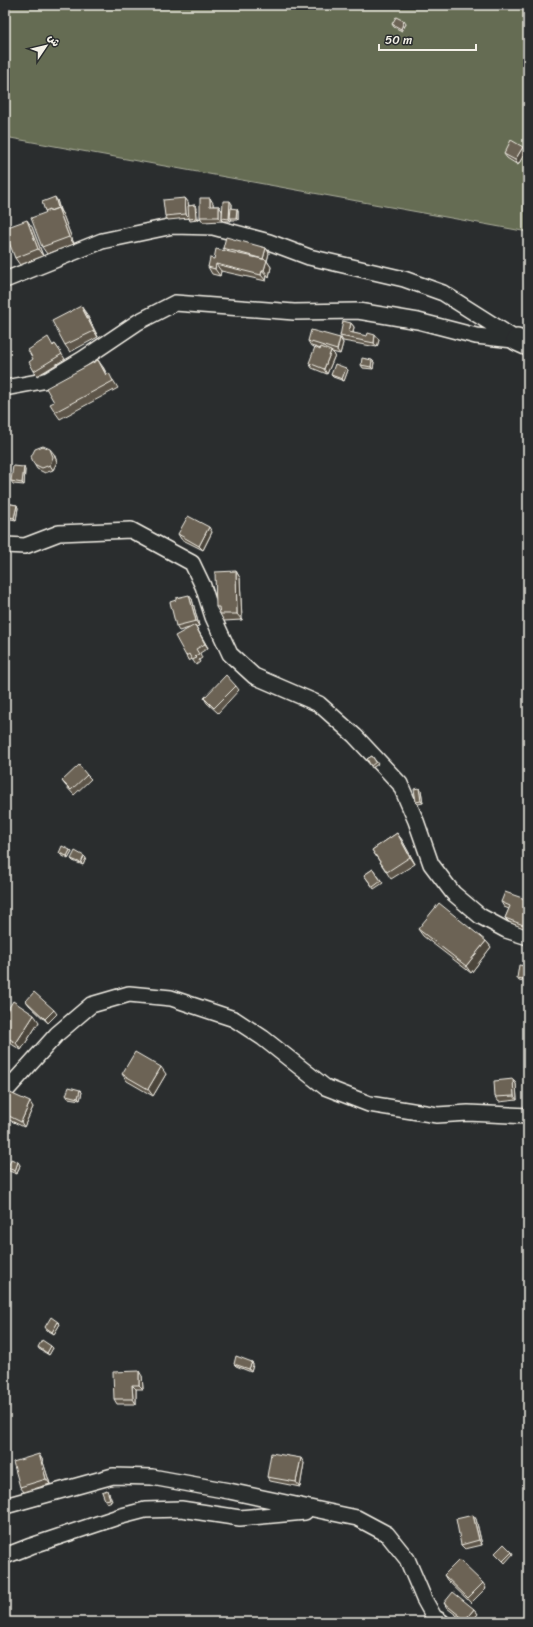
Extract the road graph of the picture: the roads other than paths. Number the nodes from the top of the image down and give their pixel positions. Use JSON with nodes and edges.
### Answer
{"nodes":[{"id":1,"x":5,"y":280,"type":"edge"},
{"id":2,"x":523,"y":342,"type":"edge"},
{"id":3,"x":5,"y":388,"type":"edge"},
{"id":4,"x":5,"y":545,"type":"edge"},
{"id":5,"x":528,"y":937,"type":"edge"},
{"id":6,"x":5,"y":1092,"type":"edge"},
{"id":7,"x":528,"y":1116,"type":"edge"},
{"id":8,"x":5,"y":1506,"type":"edge"},
{"id":9,"x":322,"y":1511,"type":"junction"},
{"id":10,"x":5,"y":1556,"type":"edge"},
{"id":11,"x":442,"y":1622,"type":"edge"}],
"edges":[{"from":1,"to":2,"type":"street"},
{"from":2,"to":3,"type":"street"},
{"from":4,"to":5,"type":"street"},
{"from":6,"to":7,"type":"street"},
{"from":8,"to":9,"type":"street"},
{"from":9,"to":10,"type":"street"},
{"from":9,"to":11,"type":"street"}]}
